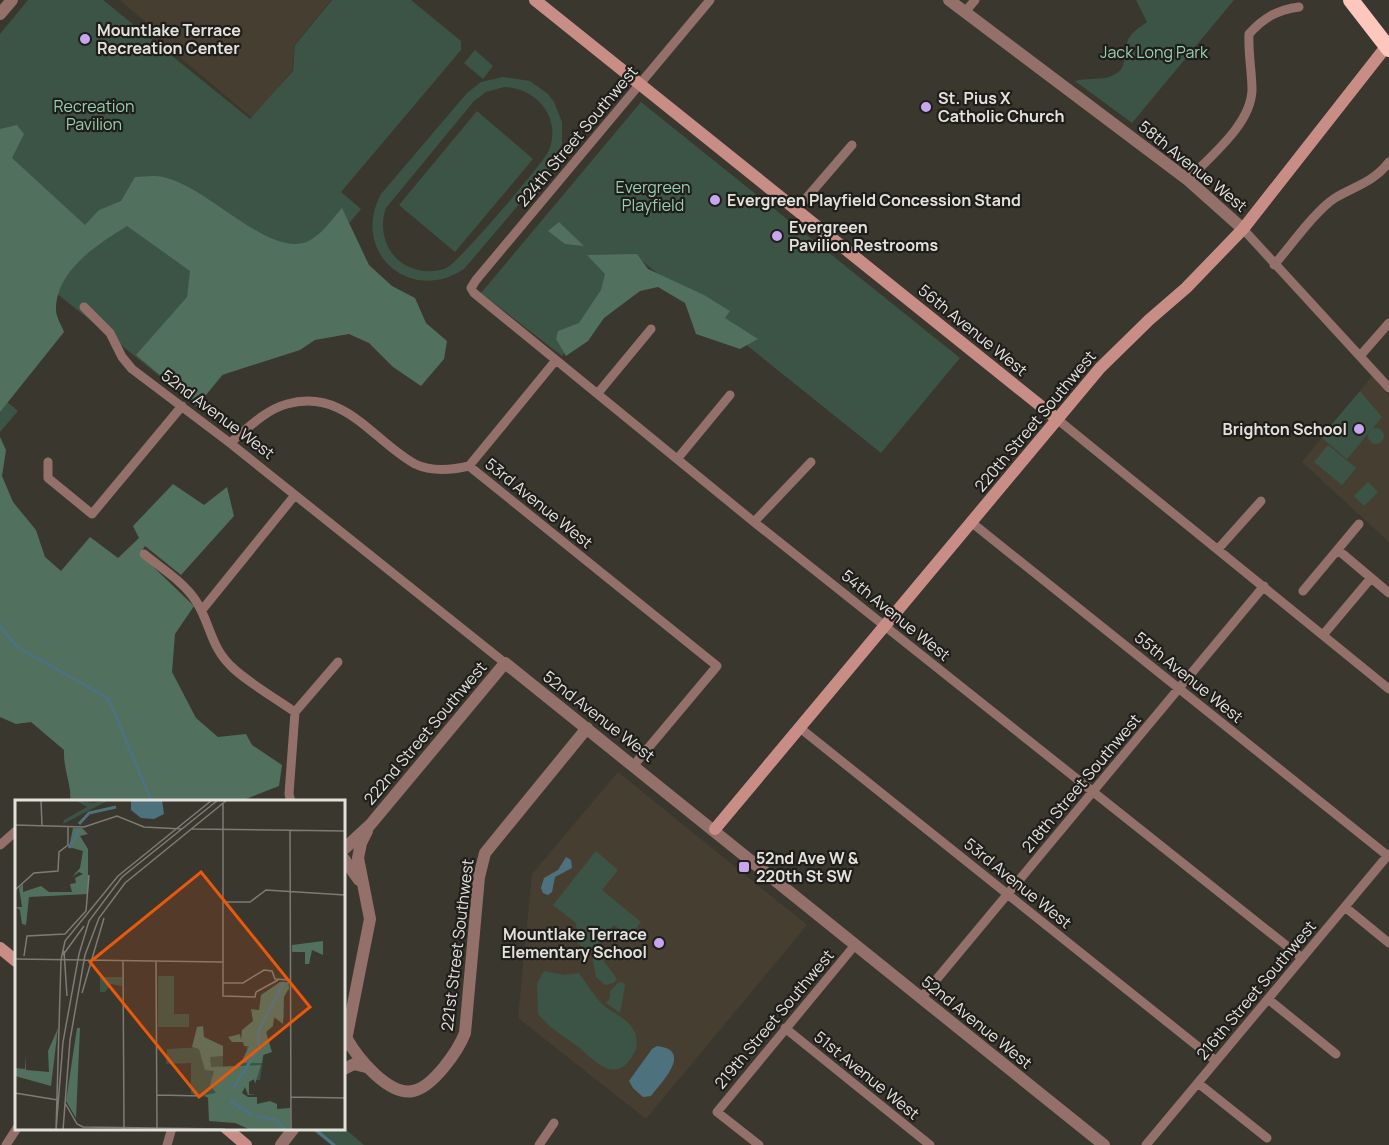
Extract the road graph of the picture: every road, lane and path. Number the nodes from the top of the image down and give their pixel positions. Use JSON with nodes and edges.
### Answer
{"nodes":[{"id":1,"x":12,"y":0,"type":"edge"},
{"id":2,"x":535,"y":0,"type":"edge"},
{"id":3,"x":710,"y":0,"type":"edge"},
{"id":4,"x":948,"y":0,"type":"edge"},
{"id":5,"x":975,"y":0,"type":"edge"},
{"id":6,"x":1351,"y":0,"type":"edge"},
{"id":7,"x":1299,"y":7,"type":"dead end"},
{"id":8,"x":965,"y":12,"type":"junction"},
{"id":9,"x":0,"y":14,"type":"edge"},
{"id":10,"x":1388,"y":46,"type":"edge"},
{"id":11,"x":640,"y":84,"type":"junction"},
{"id":12,"x":852,"y":145,"type":"dead end"},
{"id":13,"x":1389,"y":162,"type":"edge"},
{"id":14,"x":1188,"y":180,"type":"junction"},
{"id":15,"x":797,"y":209,"type":"junction"},
{"id":16,"x":1243,"y":229,"type":"junction"},
{"id":17,"x":1274,"y":265,"type":"junction"},
{"id":18,"x":474,"y":293,"type":"joint"},
{"id":19,"x":84,"y":307,"type":"dead end"},
{"id":20,"x":1389,"y":323,"type":"edge"},
{"id":21,"x":651,"y":329,"type":"dead end"},
{"id":22,"x":1360,"y":356,"type":"junction"},
{"id":23,"x":556,"y":360,"type":"junction"},
{"id":24,"x":1389,"y":388,"type":"edge"},
{"id":25,"x":598,"y":393,"type":"junction"},
{"id":26,"x":730,"y":395,"type":"dead end"},
{"id":27,"x":182,"y":406,"type":"junction"},
{"id":28,"x":1057,"y":419,"type":"junction"},
{"id":29,"x":230,"y":443,"type":"junction"},
{"id":30,"x":678,"y":458,"type":"junction"},
{"id":31,"x":48,"y":462,"type":"dead end"},
{"id":32,"x":811,"y":462,"type":"dead end"},
{"id":33,"x":469,"y":466,"type":"junction"},
{"id":34,"x":295,"y":495,"type":"junction"},
{"id":35,"x":1261,"y":501,"type":"dead end"},
{"id":36,"x":754,"y":522,"type":"junction"},
{"id":37,"x":971,"y":522,"type":"junction"},
{"id":38,"x":1359,"y":524,"type":"dead end"},
{"id":39,"x":1219,"y":549,"type":"junction"},
{"id":40,"x":1338,"y":550,"type":"junction"},
{"id":41,"x":144,"y":554,"type":"dead end"},
{"id":42,"x":1371,"y":578,"type":"junction"},
{"id":43,"x":1264,"y":586,"type":"junction"},
{"id":44,"x":1303,"y":591,"type":"dead end"},
{"id":45,"x":1389,"y":593,"type":"edge"},
{"id":46,"x":202,"y":610,"type":"junction"},
{"id":47,"x":885,"y":625,"type":"junction"},
{"id":48,"x":1323,"y":635,"type":"junction"},
{"id":49,"x":338,"y":662,"type":"dead end"},
{"id":50,"x":505,"y":663,"type":"junction"},
{"id":51,"x":1180,"y":688,"type":"junction"},
{"id":52,"x":1389,"y":689,"type":"edge"},
{"id":53,"x":295,"y":712,"type":"junction"},
{"id":54,"x":587,"y":728,"type":"junction"},
{"id":55,"x":800,"y":728,"type":"junction"},
{"id":56,"x":634,"y":765,"type":"junction"},
{"id":57,"x":1094,"y":791,"type":"junction"},
{"id":58,"x":291,"y":800,"type":"edge"},
{"id":59,"x":370,"y":825,"type":"junction"},
{"id":60,"x":715,"y":829,"type":"junction"},
{"id":61,"x":15,"y":832,"type":"edge"},
{"id":62,"x":0,"y":844,"type":"edge"},
{"id":63,"x":345,"y":848,"type":"edge"},
{"id":64,"x":1388,"y":855,"type":"edge"},
{"id":65,"x":345,"y":860,"type":"edge"},
{"id":66,"x":363,"y":886,"type":"junction"},
{"id":67,"x":1008,"y":894,"type":"junction"},
{"id":68,"x":1345,"y":907,"type":"junction"},
{"id":69,"x":1389,"y":943,"type":"edge"},
{"id":70,"x":855,"y":945,"type":"junction"},
{"id":71,"x":0,"y":948,"type":"edge"},
{"id":72,"x":1302,"y":958,"type":"junction"},
{"id":73,"x":15,"y":960,"type":"edge"},
{"id":74,"x":921,"y":998,"type":"junction"},
{"id":75,"x":1268,"y":999,"type":"junction"},
{"id":76,"x":785,"y":1028,"type":"junction"},
{"id":77,"x":345,"y":1043,"type":"edge"},
{"id":78,"x":1336,"y":1054,"type":"dead end"},
{"id":79,"x":1216,"y":1061,"type":"junction"},
{"id":80,"x":366,"y":1067,"type":"junction"},
{"id":81,"x":345,"y":1068,"type":"edge"},
{"id":82,"x":1198,"y":1083,"type":"junction"},
{"id":83,"x":554,"y":1122,"type":"dead end"},
{"id":84,"x":16,"y":1130,"type":"edge"},
{"id":85,"x":171,"y":1130,"type":"edge"},
{"id":86,"x":228,"y":1130,"type":"edge"},
{"id":87,"x":292,"y":1130,"type":"edge"},
{"id":88,"x":1267,"y":1138,"type":"dead end"},
{"id":89,"x":1087,"y":1140,"type":"edge"},
{"id":90,"x":6,"y":1145,"type":"edge"},
{"id":91,"x":167,"y":1145,"type":"edge"},
{"id":92,"x":246,"y":1145,"type":"edge"},
{"id":93,"x":281,"y":1145,"type":"edge"},
{"id":94,"x":539,"y":1145,"type":"edge"},
{"id":95,"x":759,"y":1145,"type":"edge"},
{"id":96,"x":930,"y":1145,"type":"edge"},
{"id":97,"x":1104,"y":1145,"type":"edge"},
{"id":98,"x":1146,"y":1145,"type":"edge"}],
"edges":[{"from":1,"to":9,"type":"street"},
{"from":2,"to":11,"type":"main road","name":"56th Avenue West"},
{"from":3,"to":11,"type":"street","name":"224th Street Southwest"},
{"from":4,"to":8,"type":"street","name":"58th Avenue West"},
{"from":5,"to":8,"type":"street"},
{"from":6,"to":10,"type":"highway"},
{"from":7,"to":14,"type":"street"},
{"from":8,"to":14,"type":"street","name":"58th Avenue West"},
{"from":10,"to":16,"type":"main road","name":"220th Street Southwest"},
{"from":11,"to":15,"type":"main road","name":"56th Avenue West"},
{"from":11,"to":18,"type":"street","name":"224th Street Southwest"},
{"from":12,"to":15,"type":"street"},
{"from":13,"to":17,"type":"street"},
{"from":14,"to":16,"type":"street","name":"58th Avenue West"},
{"from":15,"to":28,"type":"main road","name":"56th Avenue West"},
{"from":16,"to":17,"type":"street","name":"58th Avenue West"},
{"from":16,"to":28,"type":"main road","name":"220th Street Southwest"},
{"from":17,"to":22,"type":"street","name":"58th Avenue West"},
{"from":18,"to":23,"type":"street","name":"54th Avenue West"},
{"from":19,"to":27,"type":"street","name":"52nd Avenue West"},
{"from":20,"to":22,"type":"street"},
{"from":21,"to":25,"type":"street"},
{"from":22,"to":24,"type":"street","name":"58th Avenue West"},
{"from":23,"to":25,"type":"street","name":"54th Avenue West"},
{"from":23,"to":33,"type":"street"},
{"from":25,"to":30,"type":"street","name":"54th Avenue West"},
{"from":26,"to":30,"type":"street"},
{"from":27,"to":29,"type":"street","name":"52nd Avenue West"},
{"from":27,"to":31,"type":"street"},
{"from":28,"to":37,"type":"main road","name":"220th Street Southwest"},
{"from":28,"to":39,"type":"street","name":"56th Avenue West"},
{"from":29,"to":33,"type":"street","name":"53rd Avenue West"},
{"from":29,"to":34,"type":"street","name":"52nd Avenue West"},
{"from":30,"to":36,"type":"street","name":"54th Avenue West"},
{"from":32,"to":36,"type":"street"},
{"from":33,"to":56,"type":"street","name":"53rd Avenue West"},
{"from":34,"to":46,"type":"street"},
{"from":34,"to":50,"type":"street","name":"52nd Avenue West"},
{"from":35,"to":39,"type":"street"},
{"from":36,"to":47,"type":"street","name":"54th Avenue West"},
{"from":37,"to":47,"type":"main road","name":"220th Street Southwest"},
{"from":37,"to":51,"type":"street","name":"55th Avenue West"},
{"from":38,"to":40,"type":"street"},
{"from":39,"to":43,"type":"street","name":"56th Avenue West"},
{"from":40,"to":42,"type":"street"},
{"from":40,"to":44,"type":"street"},
{"from":41,"to":46,"type":"street"},
{"from":42,"to":45,"type":"street"},
{"from":42,"to":48,"type":"street"},
{"from":43,"to":48,"type":"street","name":"56th Avenue West"},
{"from":43,"to":51,"type":"street","name":"218th Street Southwest"},
{"from":46,"to":53,"type":"street"},
{"from":47,"to":55,"type":"main road","name":"220th Street Southwest"},
{"from":47,"to":57,"type":"street","name":"54th Avenue West"},
{"from":48,"to":52,"type":"street","name":"56th Avenue West"},
{"from":49,"to":53,"type":"street"},
{"from":50,"to":54,"type":"street","name":"52nd Avenue West"},
{"from":50,"to":59,"type":"street","name":"222nd Street Southwest"},
{"from":51,"to":57,"type":"street","name":"218th Street Southwest"},
{"from":51,"to":64,"type":"street","name":"55th Avenue West"},
{"from":53,"to":58,"type":"street"},
{"from":54,"to":56,"type":"street","name":"52nd Avenue West"},
{"from":54,"to":80,"type":"street","name":"221st Street Southwest"},
{"from":55,"to":60,"type":"main road","name":"220th Street Southwest"},
{"from":55,"to":67,"type":"street","name":"53rd Avenue West"},
{"from":56,"to":60,"type":"street","name":"52nd Avenue West"},
{"from":57,"to":67,"type":"street","name":"218th Street Southwest"},
{"from":57,"to":72,"type":"street","name":"54th Avenue West"},
{"from":59,"to":63,"type":"street","name":"222nd Street Southwest"},
{"from":59,"to":66,"type":"street","name":"222nd Street Southwest"},
{"from":60,"to":70,"type":"street","name":"52nd Avenue West"},
{"from":61,"to":62,"type":"street"},
{"from":64,"to":68,"type":"street","name":"216th Street Southwest"},
{"from":65,"to":66,"type":"street","name":"222nd Street Southwest"},
{"from":66,"to":77,"type":"street","name":"222nd Street Southwest"},
{"from":67,"to":74,"type":"street","name":"218th Street Southwest"},
{"from":67,"to":79,"type":"street","name":"53rd Avenue West"},
{"from":68,"to":69,"type":"street"},
{"from":68,"to":72,"type":"street","name":"216th Street Southwest"},
{"from":70,"to":74,"type":"street","name":"52nd Avenue West"},
{"from":70,"to":76,"type":"street","name":"219th Street Southwest"},
{"from":71,"to":73,"type":"main road"},
{"from":72,"to":75,"type":"street","name":"216th Street Southwest"},
{"from":74,"to":89,"type":"street","name":"52nd Avenue West"},
{"from":75,"to":78,"type":"street"},
{"from":75,"to":79,"type":"street","name":"216th Street Southwest"},
{"from":76,"to":95,"type":"street","name":"219th Street Southwest"},
{"from":76,"to":96,"type":"street","name":"51st Avenue West"},
{"from":77,"to":80,"type":"street","name":"221st Street Southwest"},
{"from":79,"to":82,"type":"street","name":"216th Street Southwest"},
{"from":80,"to":81,"type":"street"},
{"from":82,"to":88,"type":"street"},
{"from":82,"to":98,"type":"street","name":"216th Street Southwest"},
{"from":83,"to":94,"type":"street"},
{"from":84,"to":90,"type":"street"},
{"from":85,"to":91,"type":"street"},
{"from":86,"to":92,"type":"main road"},
{"from":87,"to":93,"type":"street"},
{"from":89,"to":97,"type":"street","name":"52nd Avenue West"}]}
